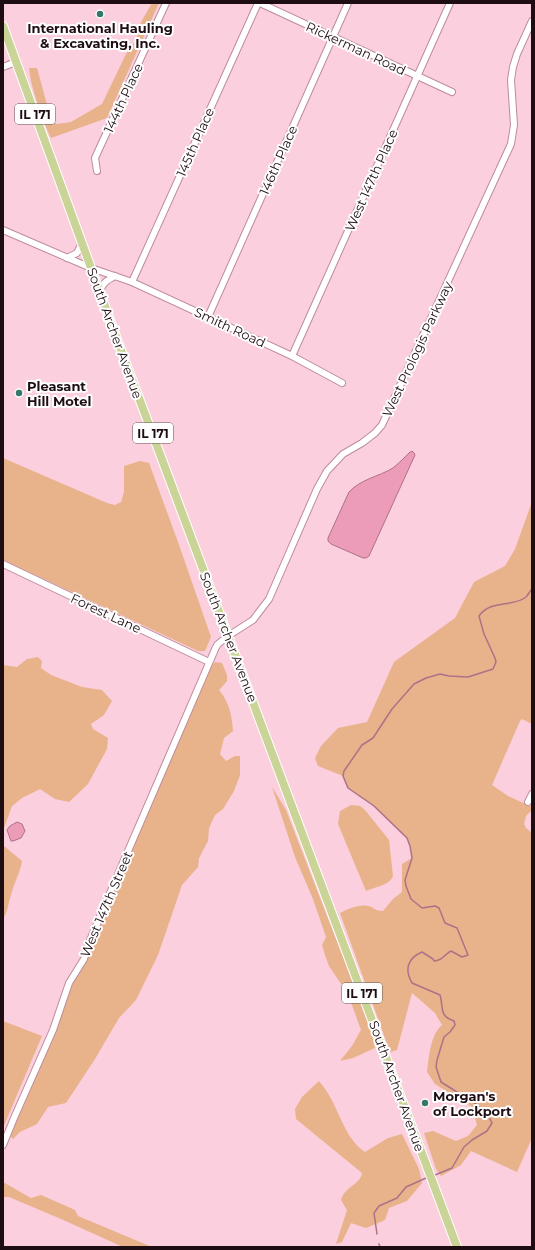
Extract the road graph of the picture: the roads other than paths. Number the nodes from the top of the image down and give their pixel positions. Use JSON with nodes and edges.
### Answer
{"nodes":[{"id":1,"x":166,"y":3,"type":"edge"},
{"id":2,"x":259,"y":3,"type":"edge"},
{"id":3,"x":348,"y":3,"type":"edge"},
{"id":4,"x":450,"y":3,"type":"edge"},
{"id":5,"x":532,"y":21,"type":"edge"},
{"id":6,"x":3,"y":26,"type":"edge"},
{"id":7,"x":333,"y":37,"type":"junction"},
{"id":8,"x":16,"y":62,"type":"junction"},
{"id":9,"x":3,"y":67,"type":"edge"},
{"id":10,"x":418,"y":76,"type":"junction"},
{"id":11,"x":452,"y":92,"type":"dead end"},
{"id":12,"x":97,"y":171,"type":"dead end"},
{"id":13,"x":3,"y":230,"type":"edge"},
{"id":14,"x":82,"y":243,"type":"junction"},
{"id":15,"x":67,"y":258,"type":"junction"},
{"id":16,"x":91,"y":268,"type":"junction"},
{"id":17,"x":115,"y":276,"type":"junction"},
{"id":18,"x":132,"y":282,"type":"junction"},
{"id":19,"x":100,"y":293,"type":"junction"},
{"id":20,"x":208,"y":317,"type":"junction"},
{"id":21,"x":292,"y":356,"type":"junction"},
{"id":22,"x":342,"y":383,"type":"dead end"},
{"id":23,"x":3,"y":564,"type":"edge"},
{"id":24,"x":228,"y":636,"type":"junction"},
{"id":25,"x":209,"y":662,"type":"junction"},
{"id":26,"x":532,"y":794,"type":"edge"},
{"id":27,"x":528,"y":802,"type":"dead end"},
{"id":28,"x":3,"y":1145,"type":"edge"},
{"id":29,"x":457,"y":1247,"type":"edge"}],
"edges":[{"from":1,"to":12,"type":"street","name":"144th Place"},
{"from":2,"to":7,"type":"street","name":"Rickerman Road"},
{"from":2,"to":18,"type":"street","name":"145th Place"},
{"from":3,"to":7,"type":"street","name":"146th Place"},
{"from":4,"to":10,"type":"street","name":"West 147th Place"},
{"from":5,"to":24,"type":"street","name":"West Prologis Parkway"},
{"from":6,"to":8,"type":"main road","name":"South Archer Avenue","number":"IL 171"},
{"from":7,"to":10,"type":"street","name":"Rickerman Road"},
{"from":7,"to":20,"type":"street","name":"146th Place"},
{"from":8,"to":9,"type":"street"},
{"from":8,"to":14,"type":"main road","name":"South Archer Avenue","number":"IL 171"},
{"from":10,"to":11,"type":"street","name":"Rickerman Road"},
{"from":10,"to":21,"type":"street","name":"West 147th Place"},
{"from":13,"to":15,"type":"street","name":"Smith Road"},
{"from":14,"to":15,"type":"street"},
{"from":14,"to":16,"type":"main road","name":"South Archer Avenue","number":"IL 171"},
{"from":15,"to":16,"type":"street","name":"Smith Road"},
{"from":16,"to":17,"type":"street","name":"Smith Road"},
{"from":16,"to":19,"type":"main road","name":"South Archer Avenue","number":"IL 171"},
{"from":17,"to":18,"type":"street","name":"Smith Road"},
{"from":17,"to":19,"type":"street"},
{"from":18,"to":20,"type":"street","name":"Smith Road"},
{"from":19,"to":24,"type":"main road","name":"South Archer Avenue","number":"IL 171"},
{"from":20,"to":21,"type":"street","name":"Smith Road"},
{"from":21,"to":22,"type":"street","name":"Smith Road"},
{"from":23,"to":25,"type":"street","name":"Forest Lane"},
{"from":24,"to":25,"type":"street","name":"West Prologis Parkway"},
{"from":24,"to":29,"type":"main road","name":"South Archer Avenue","number":"IL 171"},
{"from":25,"to":28,"type":"street","name":"West 147th Street"},
{"from":26,"to":27,"type":"street"}]}
